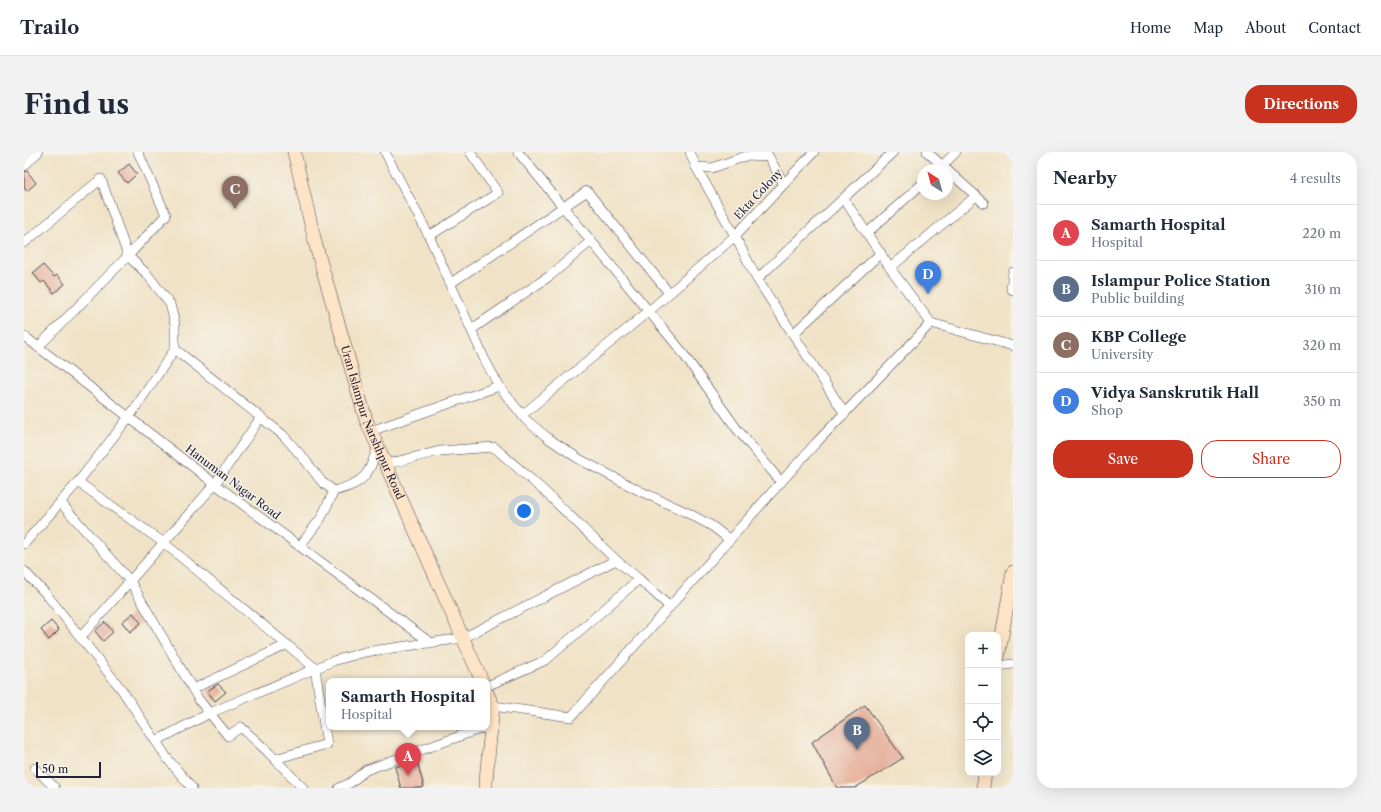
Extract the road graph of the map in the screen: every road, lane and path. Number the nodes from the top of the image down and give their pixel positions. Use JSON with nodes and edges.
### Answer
{"nodes":[{"id":1,"x":38,"y":152,"type":"edge"},
{"id":2,"x":138,"y":152,"type":"edge"},
{"id":3,"x":294,"y":152,"type":"edge"},
{"id":4,"x":385,"y":152,"type":"edge"},
{"id":5,"x":470,"y":152,"type":"edge"},
{"id":6,"x":518,"y":152,"type":"edge"},
{"id":7,"x":690,"y":152,"type":"edge"},
{"id":8,"x":814,"y":152,"type":"edge"},
{"id":9,"x":893,"y":152,"type":"edge"},
{"id":10,"x":927,"y":152,"type":"edge"},
{"id":11,"x":956,"y":152,"type":"edge"},
{"id":12,"x":767,"y":154,"type":"edge"},
{"id":13,"x":939,"y":164,"type":"edge"},
{"id":14,"x":948,"y":164,"type":"edge"},
{"id":15,"x":24,"y":166,"type":"edge"},
{"id":16,"x":696,"y":167,"type":"junction"},
{"id":17,"x":953,"y":177,"type":"edge"},
{"id":18,"x":784,"y":184,"type":"junction"},
{"id":19,"x":917,"y":189,"type":"edge"},
{"id":20,"x":976,"y":196,"type":"junction"},
{"id":21,"x":844,"y":199,"type":"junction"},
{"id":22,"x":984,"y":203,"type":"dead end"},
{"id":23,"x":564,"y":207,"type":"junction"},
{"id":24,"x":867,"y":233,"type":"junction"},
{"id":25,"x":429,"y":236,"type":"junction"},
{"id":26,"x":735,"y":236,"type":"junction"},
{"id":27,"x":591,"y":241,"type":"junction"},
{"id":28,"x":24,"y":243,"type":"edge"},
{"id":29,"x":881,"y":253,"type":"junction"},
{"id":30,"x":128,"y":256,"type":"junction"},
{"id":31,"x":890,"y":268,"type":"junction"},
{"id":32,"x":1013,"y":272,"type":"edge"},
{"id":33,"x":757,"y":280,"type":"junction"},
{"id":34,"x":451,"y":283,"type":"junction"},
{"id":35,"x":1013,"y":290,"type":"edge"},
{"id":36,"x":669,"y":293,"type":"junction"},
{"id":37,"x":649,"y":312,"type":"junction"},
{"id":38,"x":931,"y":323,"type":"junction"},
{"id":39,"x":472,"y":329,"type":"junction"},
{"id":40,"x":794,"y":333,"type":"junction"},
{"id":41,"x":24,"y":336,"type":"edge"},
{"id":42,"x":1013,"y":346,"type":"edge"},
{"id":43,"x":38,"y":347,"type":"junction"},
{"id":44,"x":175,"y":349,"type":"junction"},
{"id":45,"x":499,"y":386,"type":"junction"},
{"id":46,"x":845,"y":414,"type":"junction"},
{"id":47,"x":522,"y":415,"type":"junction"},
{"id":48,"x":129,"y":417,"type":"junction"},
{"id":49,"x":261,"y":417,"type":"junction"},
{"id":50,"x":371,"y":431,"type":"junction"},
{"id":51,"x":378,"y":446,"type":"junction"},
{"id":52,"x":386,"y":464,"type":"junction"},
{"id":53,"x":78,"y":482,"type":"junction"},
{"id":54,"x":781,"y":482,"type":"junction"},
{"id":55,"x":215,"y":484,"type":"junction"},
{"id":56,"x":334,"y":491,"type":"junction"},
{"id":57,"x":60,"y":502,"type":"junction"},
{"id":58,"x":730,"y":540,"type":"junction"},
{"id":59,"x":164,"y":543,"type":"junction"},
{"id":60,"x":24,"y":544,"type":"edge"},
{"id":61,"x":300,"y":546,"type":"junction"},
{"id":62,"x":616,"y":560,"type":"junction"},
{"id":63,"x":24,"y":572,"type":"edge"},
{"id":64,"x":1013,"y":572,"type":"edge"},
{"id":65,"x":639,"y":579,"type":"junction"},
{"id":66,"x":130,"y":581,"type":"junction"},
{"id":67,"x":670,"y":607,"type":"junction"},
{"id":68,"x":80,"y":638,"type":"junction"},
{"id":69,"x":463,"y":638,"type":"junction"},
{"id":70,"x":1001,"y":641,"type":"edge"},
{"id":71,"x":431,"y":643,"type":"junction"},
{"id":72,"x":286,"y":645,"type":"junction"},
{"id":73,"x":1013,"y":664,"type":"edge"},
{"id":74,"x":1001,"y":666,"type":"edge"},
{"id":75,"x":315,"y":668,"type":"junction"},
{"id":76,"x":481,"y":678,"type":"edge"},
{"id":77,"x":490,"y":685,"type":"edge"},
{"id":78,"x":193,"y":689,"type":"junction"},
{"id":79,"x":490,"y":699,"type":"edge"},
{"id":80,"x":493,"y":706,"type":"junction"},
{"id":81,"x":210,"y":713,"type":"junction"},
{"id":82,"x":490,"y":718,"type":"edge"},
{"id":83,"x":477,"y":730,"type":"edge"},
{"id":84,"x":488,"y":730,"type":"edge"},
{"id":85,"x":156,"y":741,"type":"junction"},
{"id":86,"x":275,"y":759,"type":"junction"},
{"id":87,"x":35,"y":768,"type":"dead end"},
{"id":88,"x":985,"y":776,"type":"edge"},
{"id":89,"x":55,"y":788,"type":"edge"},
{"id":90,"x":192,"y":788,"type":"edge"},
{"id":91,"x":303,"y":788,"type":"edge"},
{"id":92,"x":338,"y":788,"type":"edge"},
{"id":93,"x":486,"y":788,"type":"edge"},
{"id":94,"x":984,"y":788,"type":"edge"}],
"edges":[{"from":1,"to":15,"type":"street"},
{"from":2,"to":30,"type":"street"},
{"from":3,"to":50,"type":"main road","name":"Uran Islampur Narshhpur Road"},
{"from":4,"to":25,"type":"street"},
{"from":5,"to":25,"type":"street"},
{"from":6,"to":23,"type":"street"},
{"from":7,"to":16,"type":"street"},
{"from":8,"to":18,"type":"street","name":"Ekta Colony"},
{"from":9,"to":21,"type":"street"},
{"from":10,"to":13,"type":"street"},
{"from":11,"to":14,"type":"street"},
{"from":12,"to":16,"type":"street"},
{"from":12,"to":18,"type":"street"},
{"from":16,"to":26,"type":"street"},
{"from":17,"to":20,"type":"street"},
{"from":18,"to":26,"type":"street","name":"Ekta Colony"},
{"from":19,"to":24,"type":"street"},
{"from":20,"to":22,"type":"street"},
{"from":20,"to":31,"type":"street"},
{"from":21,"to":24,"type":"street"},
{"from":21,"to":33,"type":"street"},
{"from":23,"to":27,"type":"street"},
{"from":23,"to":34,"type":"street"},
{"from":23,"to":36,"type":"street"},
{"from":24,"to":29,"type":"street"},
{"from":25,"to":34,"type":"street"},
{"from":26,"to":33,"type":"street"},
{"from":26,"to":36,"type":"street","name":"Ekta Colony"},
{"from":27,"to":37,"type":"street"},
{"from":27,"to":39,"type":"street"},
{"from":28,"to":30,"type":"street"},
{"from":29,"to":31,"type":"street"},
{"from":29,"to":40,"type":"street"},
{"from":30,"to":43,"type":"street"},
{"from":30,"to":44,"type":"street"},
{"from":31,"to":38,"type":"street"},
{"from":32,"to":35,"type":"street"},
{"from":33,"to":40,"type":"street"},
{"from":34,"to":39,"type":"street"},
{"from":36,"to":37,"type":"street","name":"Ekta Colony"},
{"from":37,"to":47,"type":"street","name":"Ekta Colony"},
{"from":37,"to":54,"type":"street"},
{"from":38,"to":42,"type":"street"},
{"from":38,"to":46,"type":"street"},
{"from":39,"to":45,"type":"street"},
{"from":40,"to":46,"type":"street"},
{"from":41,"to":43,"type":"street","name":"Hanuman Nagar Road"},
{"from":43,"to":48,"type":"street","name":"Hanuman Nagar Road"},
{"from":44,"to":48,"type":"street"},
{"from":44,"to":49,"type":"street"},
{"from":45,"to":47,"type":"street"},
{"from":45,"to":50,"type":"street"},
{"from":46,"to":54,"type":"street"},
{"from":47,"to":58,"type":"street"},
{"from":48,"to":53,"type":"street"},
{"from":48,"to":55,"type":"street","name":"Hanuman Nagar Road"},
{"from":49,"to":55,"type":"street"},
{"from":49,"to":56,"type":"street"},
{"from":50,"to":51,"type":"main road","name":"Uran Islampur Narshhpur Road"},
{"from":51,"to":52,"type":"main road","name":"Uran Islampur Narshhpur Road"},
{"from":51,"to":56,"type":"street"},
{"from":52,"to":62,"type":"street"},
{"from":52,"to":69,"type":"main road","name":"Uran Islampur Narshhpur Road"},
{"from":53,"to":57,"type":"street"},
{"from":53,"to":59,"type":"street"},
{"from":54,"to":58,"type":"street"},
{"from":55,"to":59,"type":"street"},
{"from":55,"to":61,"type":"street","name":"Hanuman Nagar Road"},
{"from":56,"to":61,"type":"street"},
{"from":57,"to":60,"type":"street"},
{"from":57,"to":66,"type":"street"},
{"from":58,"to":67,"type":"street"},
{"from":59,"to":66,"type":"street"},
{"from":59,"to":72,"type":"street"},
{"from":61,"to":71,"type":"street","name":"Hanuman Nagar Road"},
{"from":62,"to":65,"type":"street"},
{"from":62,"to":69,"type":"street"},
{"from":63,"to":68,"type":"street"},
{"from":64,"to":70,"type":"main road"},
{"from":65,"to":67,"type":"street"},
{"from":65,"to":77,"type":"street"},
{"from":66,"to":68,"type":"street"},
{"from":66,"to":78,"type":"street"},
{"from":67,"to":80,"type":"street"},
{"from":68,"to":85,"type":"street"},
{"from":69,"to":71,"type":"street"},
{"from":69,"to":76,"type":"main road","name":"Uran Islampur Narshhpur Road"},
{"from":71,"to":75,"type":"street"},
{"from":72,"to":75,"type":"street"},
{"from":72,"to":78,"type":"street"},
{"from":73,"to":74,"type":"street"},
{"from":75,"to":81,"type":"street"},
{"from":75,"to":86,"type":"street"},
{"from":78,"to":81,"type":"street"},
{"from":79,"to":80,"type":"main road"},
{"from":80,"to":82,"type":"main road"},
{"from":81,"to":85,"type":"street"},
{"from":81,"to":86,"type":"street"},
{"from":83,"to":92,"type":"street"},
{"from":84,"to":93,"type":"main road"},
{"from":85,"to":90,"type":"street"},
{"from":86,"to":91,"type":"street"},
{"from":87,"to":89,"type":"street"},
{"from":88,"to":94,"type":"main road"}]}
